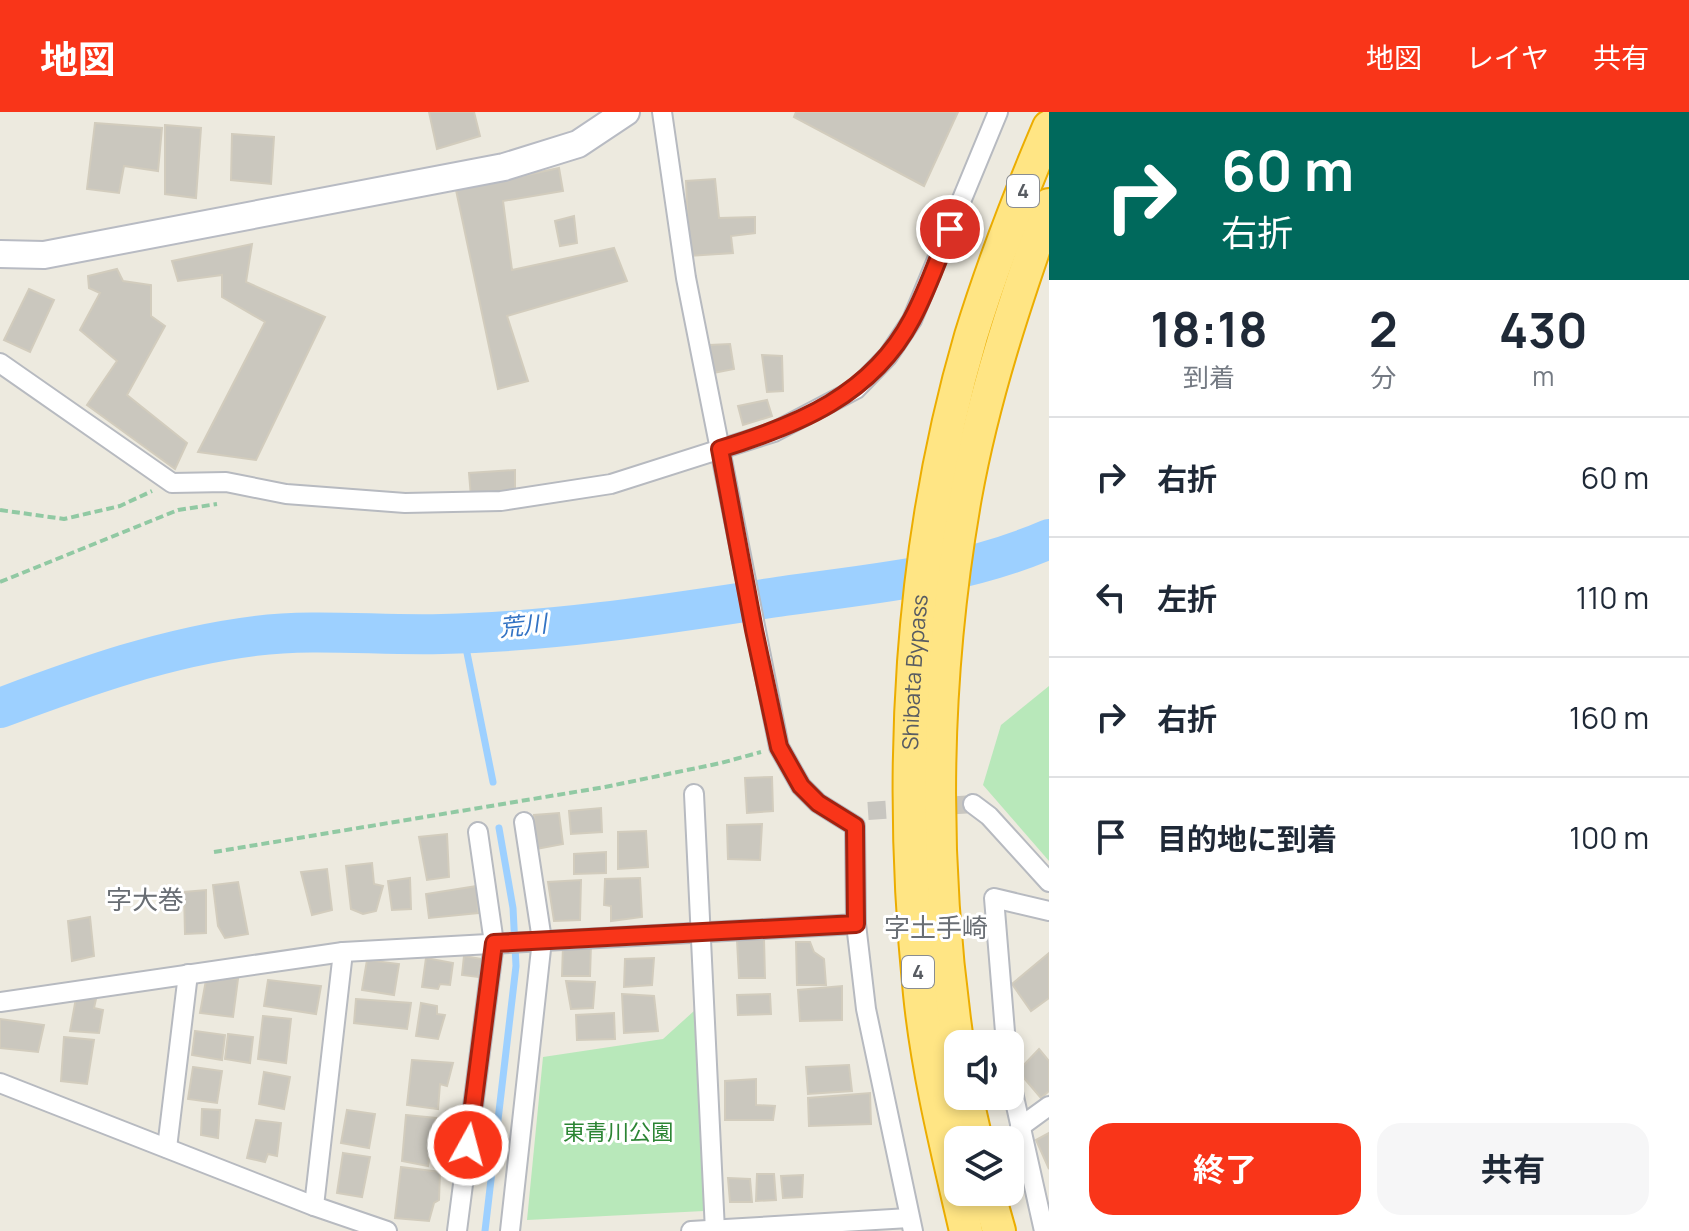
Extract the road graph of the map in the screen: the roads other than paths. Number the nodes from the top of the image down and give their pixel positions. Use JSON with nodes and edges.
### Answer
{"nodes":[{"id":1,"x":626,"y":112,"type":"edge"},
{"id":2,"x":662,"y":112,"type":"edge"},
{"id":3,"x":998,"y":112,"type":"edge"},
{"id":4,"x":1049,"y":127,"type":"edge"},
{"id":5,"x":1049,"y":205,"type":"edge"},
{"id":6,"x":0,"y":254,"type":"edge"},
{"id":7,"x":0,"y":363,"type":"edge"},
{"id":8,"x":720,"y":449,"type":"junction"},
{"id":9,"x":694,"y":794,"type":"dead end"},
{"id":10,"x":973,"y":804,"type":"dead end"},
{"id":11,"x":868,"y":811,"type":"dead end"},
{"id":12,"x":524,"y":822,"type":"dead end"},
{"id":13,"x":855,"y":826,"type":"junction"},
{"id":14,"x":478,"y":832,"type":"dead end"},
{"id":15,"x":1049,"y":882,"type":"edge"},
{"id":16,"x":1049,"y":911,"type":"edge"},
{"id":17,"x":856,"y":924,"type":"junction"},
{"id":18,"x":700,"y":931,"type":"junction"},
{"id":19,"x":538,"y":940,"type":"junction"},
{"id":20,"x":499,"y":943,"type":"junction"},
{"id":21,"x":343,"y":952,"type":"junction"},
{"id":22,"x":188,"y":974,"type":"junction"},
{"id":23,"x":0,"y":1002,"type":"edge"},
{"id":24,"x":955,"y":1030,"type":"edge"},
{"id":25,"x":1005,"y":1030,"type":"edge"},
{"id":26,"x":0,"y":1083,"type":"edge"},
{"id":27,"x":1049,"y":1106,"type":"edge"},
{"id":28,"x":1021,"y":1126,"type":"edge"},
{"id":29,"x":1024,"y":1144,"type":"edge"},
{"id":30,"x":167,"y":1148,"type":"junction"},
{"id":31,"x":314,"y":1206,"type":"junction"},
{"id":32,"x":992,"y":1206,"type":"edge"},
{"id":33,"x":911,"y":1224,"type":"edge"},
{"id":34,"x":715,"y":1230,"type":"edge"},
{"id":35,"x":387,"y":1231,"type":"edge"},
{"id":36,"x":457,"y":1231,"type":"edge"},
{"id":37,"x":510,"y":1231,"type":"edge"},
{"id":38,"x":691,"y":1231,"type":"edge"},
{"id":39,"x":966,"y":1231,"type":"edge"},
{"id":40,"x":999,"y":1231,"type":"edge"},
{"id":41,"x":1044,"y":1231,"type":"edge"}],
"edges":[{"from":1,"to":6,"type":"street"},
{"from":2,"to":8,"type":"street"},
{"from":3,"to":8,"type":"street"},
{"from":4,"to":39,"type":"highway","name":"Shibata Bypass","number":"4"},
{"from":5,"to":24,"type":"highway","name":"Shibata Bypass","number":"4"},
{"from":7,"to":8,"type":"street"},
{"from":8,"to":13,"type":"street"},
{"from":9,"to":18,"type":"street"},
{"from":10,"to":15,"type":"street"},
{"from":11,"to":13,"type":"street"},
{"from":12,"to":19,"type":"street"},
{"from":13,"to":17,"type":"street"},
{"from":14,"to":20,"type":"street"},
{"from":16,"to":25,"type":"street"},
{"from":17,"to":18,"type":"street"},
{"from":17,"to":33,"type":"street"},
{"from":18,"to":19,"type":"street"},
{"from":18,"to":34,"type":"street"},
{"from":19,"to":20,"type":"street"},
{"from":19,"to":37,"type":"street"},
{"from":20,"to":21,"type":"street"},
{"from":20,"to":36,"type":"street"},
{"from":21,"to":22,"type":"street"},
{"from":21,"to":31,"type":"street"},
{"from":22,"to":23,"type":"street"},
{"from":22,"to":30,"type":"street"},
{"from":26,"to":30,"type":"street"},
{"from":27,"to":28,"type":"street"},
{"from":29,"to":41,"type":"street"},
{"from":30,"to":31,"type":"street"},
{"from":31,"to":35,"type":"street"},
{"from":32,"to":40,"type":"highway"},
{"from":33,"to":34,"type":"street"},
{"from":34,"to":38,"type":"street"}]}
